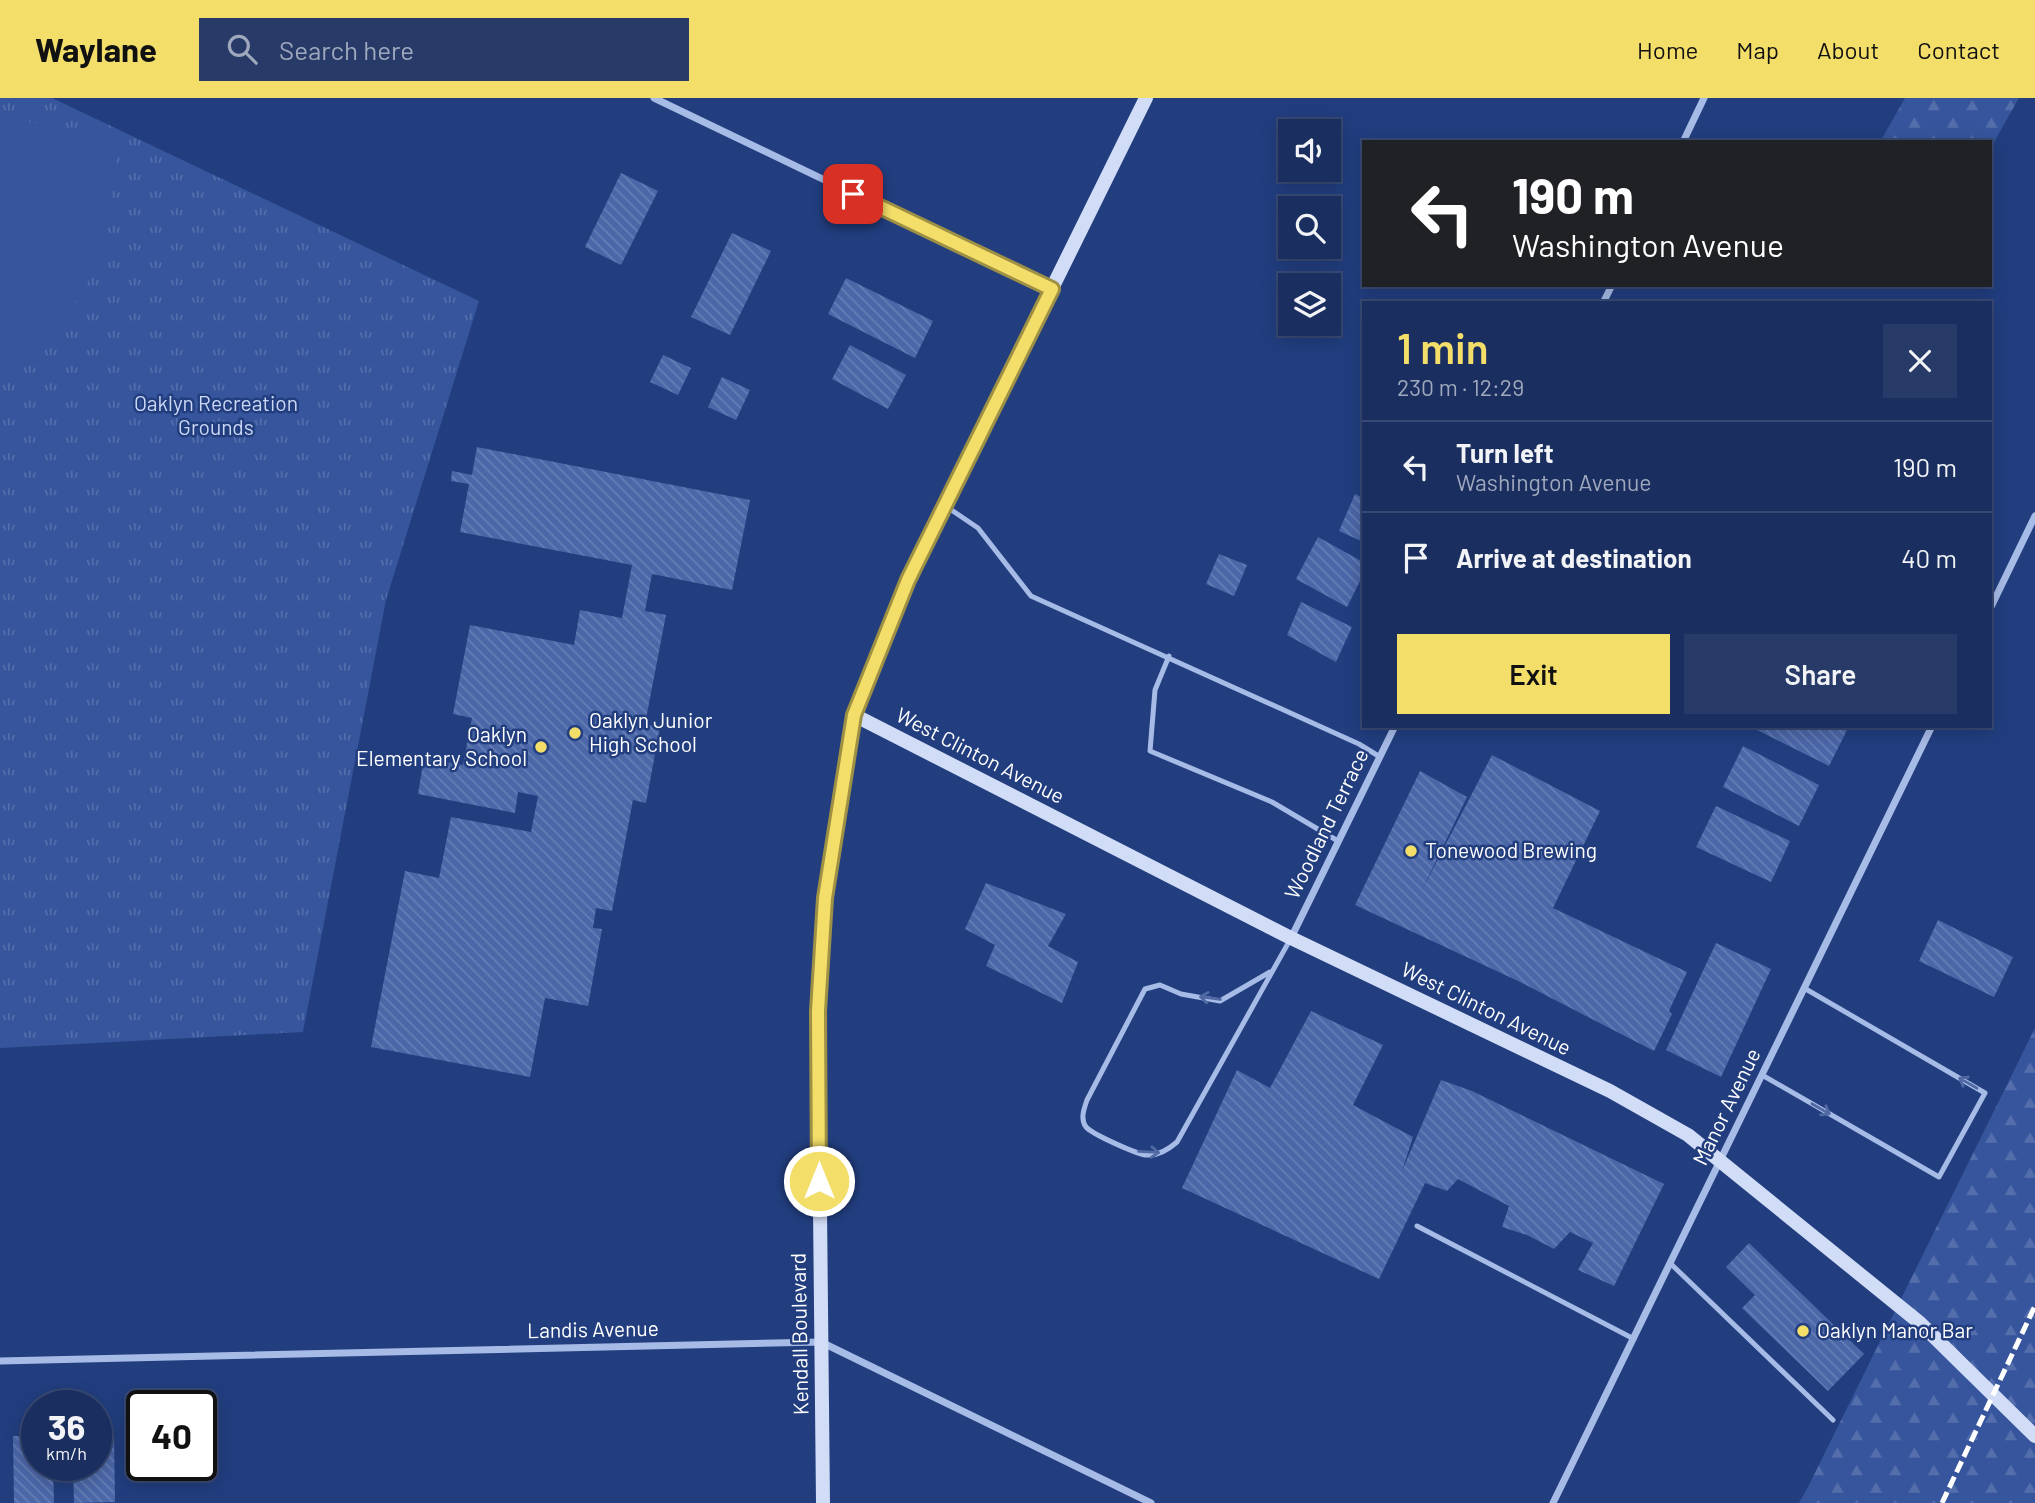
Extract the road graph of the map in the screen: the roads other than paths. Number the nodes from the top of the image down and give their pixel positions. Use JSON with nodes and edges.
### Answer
{"nodes":[{"id":1,"x":654,"y":98,"type":"edge"},
{"id":2,"x":1146,"y":98,"type":"edge"},
{"id":3,"x":1704,"y":98,"type":"edge"},
{"id":4,"x":1684,"y":140,"type":"edge"},
{"id":5,"x":1052,"y":289,"type":"junction"},
{"id":6,"x":945,"y":506,"type":"junction"},
{"id":7,"x":2035,"y":516,"type":"edge"},
{"id":8,"x":1992,"y":605,"type":"edge"},
{"id":9,"x":1170,"y":656,"type":"junction"},
{"id":10,"x":854,"y":715,"type":"junction"},
{"id":11,"x":1394,"y":728,"type":"edge"},
{"id":12,"x":1932,"y":728,"type":"edge"},
{"id":13,"x":1380,"y":757,"type":"junction"},
{"id":14,"x":1338,"y":841,"type":"junction"},
{"id":15,"x":1290,"y":938,"type":"junction"},
{"id":16,"x":1270,"y":972,"type":"junction"},
{"id":17,"x":1804,"y":988,"type":"junction"},
{"id":18,"x":1762,"y":1075,"type":"junction"},
{"id":19,"x":1720,"y":1160,"type":"junction"},
{"id":20,"x":1417,"y":1226,"type":"dead end"},
{"id":21,"x":1670,"y":1263,"type":"junction"},
{"id":22,"x":1634,"y":1339,"type":"junction"},
{"id":23,"x":821,"y":1342,"type":"junction"},
{"id":24,"x":0,"y":1361,"type":"edge"},
{"id":25,"x":1833,"y":1420,"type":"dead end"},
{"id":26,"x":2035,"y":1436,"type":"edge"},
{"id":27,"x":823,"y":1503,"type":"edge"},
{"id":28,"x":1151,"y":1503,"type":"edge"},
{"id":29,"x":1553,"y":1503,"type":"edge"}],
"edges":[{"from":1,"to":5,"type":"street"},
{"from":2,"to":5,"type":"street","name":"Kendall Boulevard"},
{"from":3,"to":4,"type":"street"},
{"from":5,"to":6,"type":"street","name":"Kendall Boulevard"},
{"from":6,"to":9,"type":"lane"},
{"from":6,"to":10,"type":"street","name":"Kendall Boulevard"},
{"from":7,"to":8,"type":"street"},
{"from":9,"to":13,"type":"lane"},
{"from":9,"to":14,"type":"lane"},
{"from":10,"to":15,"type":"street","name":"West Clinton Avenue"},
{"from":10,"to":23,"type":"street","name":"Kendall Boulevard"},
{"from":11,"to":13,"type":"street","name":"Woodland Terrace"},
{"from":12,"to":17,"type":"street","name":"Manor Avenue"},
{"from":13,"to":14,"type":"street","name":"Woodland Terrace"},
{"from":14,"to":15,"type":"street","name":"Woodland Terrace"},
{"from":15,"to":16,"type":"lane"},
{"from":15,"to":19,"type":"street","name":"West Clinton Avenue"},
{"from":16,"to":16,"type":"lane","one_way":true},
{"from":17,"to":18,"type":"street","name":"Manor Avenue"},
{"from":18,"to":17,"type":"lane","one_way":true},
{"from":18,"to":19,"type":"street","name":"Manor Avenue"},
{"from":19,"to":21,"type":"street","name":"Manor Avenue"},
{"from":19,"to":26,"type":"street","name":"West Clinton Avenue"},
{"from":20,"to":22,"type":"lane"},
{"from":21,"to":22,"type":"street","name":"Manor Avenue"},
{"from":21,"to":25,"type":"lane"},
{"from":22,"to":29,"type":"street","name":"Manor Avenue"},
{"from":23,"to":24,"type":"street","name":"Landis Avenue"},
{"from":23,"to":27,"type":"street","name":"Kendall Boulevard"},
{"from":23,"to":28,"type":"street","name":"Landis Avenue"}]}
